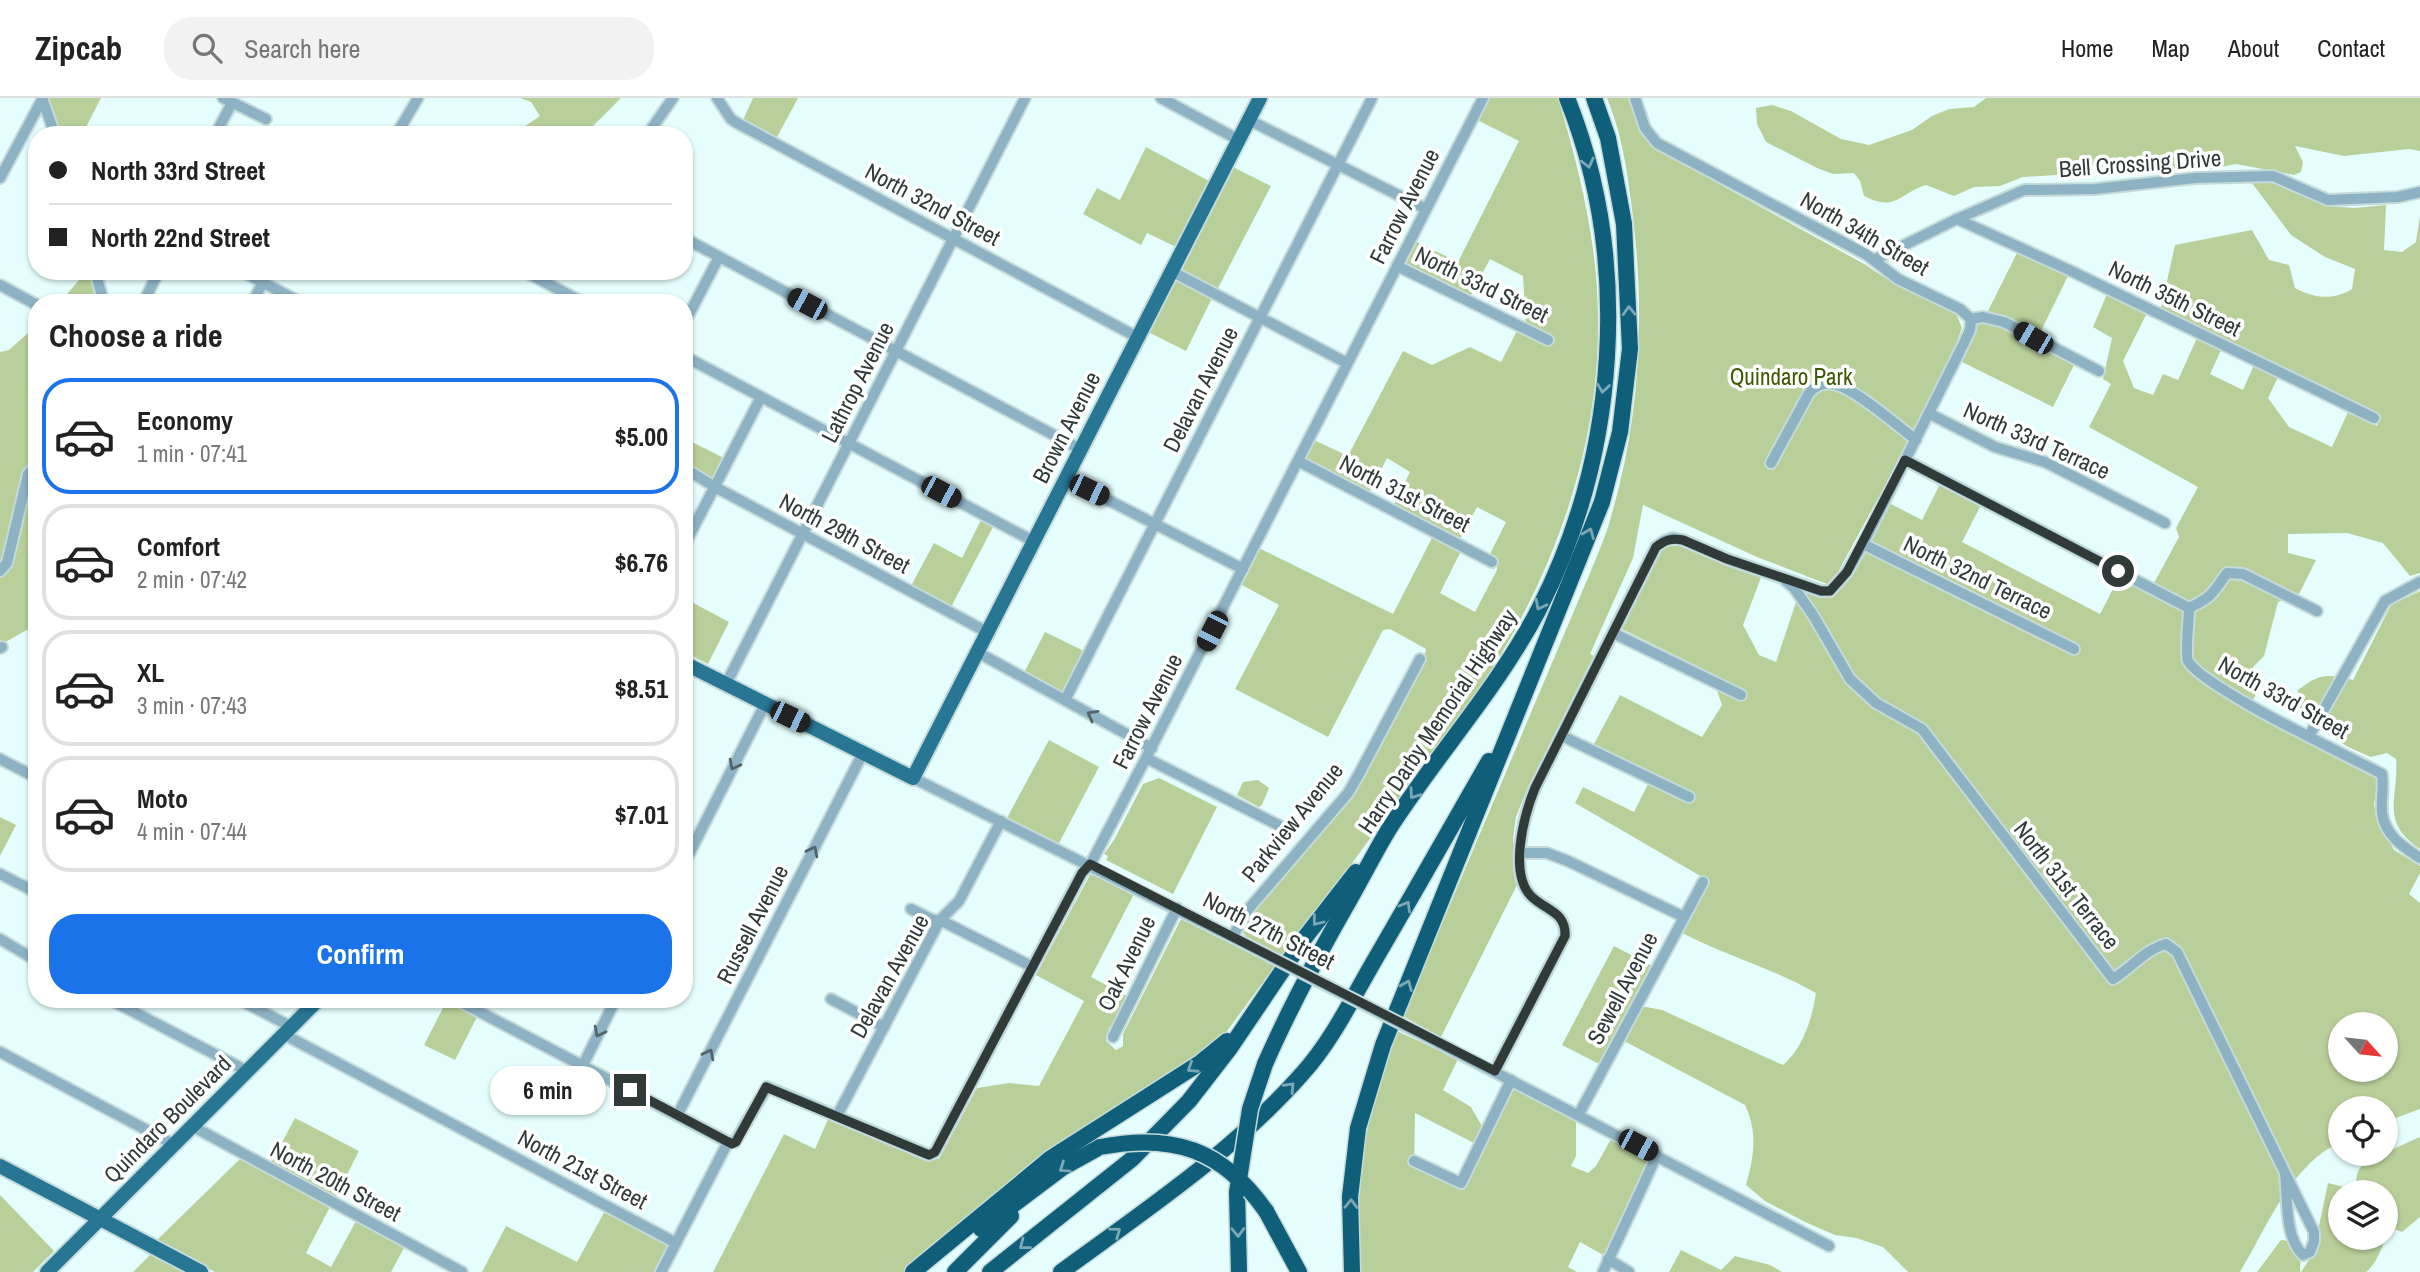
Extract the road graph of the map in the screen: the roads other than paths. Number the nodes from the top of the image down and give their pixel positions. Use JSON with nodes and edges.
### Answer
{"nodes":[{"id":1,"x":43,"y":98,"type":"edge"},
{"id":2,"x":418,"y":98,"type":"edge"},
{"id":3,"x":673,"y":98,"type":"edge"},
{"id":4,"x":717,"y":98,"type":"edge"},
{"id":5,"x":1026,"y":98,"type":"edge"},
{"id":6,"x":1161,"y":98,"type":"edge"},
{"id":7,"x":1260,"y":98,"type":"edge"},
{"id":8,"x":1372,"y":98,"type":"edge"},
{"id":9,"x":1483,"y":98,"type":"edge"},
{"id":10,"x":1567,"y":98,"type":"edge"},
{"id":11,"x":1594,"y":98,"type":"edge"},
{"id":12,"x":1635,"y":98,"type":"edge"},
{"id":13,"x":228,"y":100,"type":"edge"},
{"id":14,"x":266,"y":119,"type":"dead end"},
{"id":15,"x":1249,"y":120,"type":"junction"},
{"id":16,"x":52,"y":126,"type":"edge"},
{"id":17,"x":218,"y":126,"type":"edge"},
{"id":18,"x":402,"y":126,"type":"edge"},
{"id":19,"x":653,"y":126,"type":"edge"},
{"id":20,"x":1239,"y":140,"type":"junction"},
{"id":21,"x":1337,"y":165,"type":"junction"},
{"id":22,"x":0,"y":178,"type":"edge"},
{"id":23,"x":2420,"y":192,"type":"edge"},
{"id":24,"x":1426,"y":209,"type":"junction"},
{"id":25,"x":1957,"y":219,"type":"junction"},
{"id":26,"x":953,"y":239,"type":"junction"},
{"id":27,"x":693,"y":243,"type":"edge"},
{"id":28,"x":719,"y":257,"type":"junction"},
{"id":29,"x":1874,"y":260,"type":"junction"},
{"id":30,"x":1397,"y":266,"type":"junction"},
{"id":31,"x":1171,"y":271,"type":"junction"},
{"id":32,"x":258,"y":280,"type":"edge"},
{"id":33,"x":541,"y":280,"type":"edge"},
{"id":34,"x":262,"y":282,"type":"junction"},
{"id":35,"x":0,"y":285,"type":"edge"},
{"id":36,"x":256,"y":294,"type":"edge"},
{"id":37,"x":285,"y":294,"type":"edge"},
{"id":38,"x":567,"y":294,"type":"edge"},
{"id":39,"x":28,"y":300,"type":"edge"},
{"id":40,"x":693,"y":307,"type":"edge"},
{"id":41,"x":1260,"y":318,"type":"junction"},
{"id":42,"x":1970,"y":319,"type":"junction"},
{"id":43,"x":1138,"y":337,"type":"junction"},
{"id":44,"x":1548,"y":340,"type":"dead end"},
{"id":45,"x":896,"y":351,"type":"junction"},
{"id":46,"x":693,"y":361,"type":"edge"},
{"id":47,"x":1347,"y":363,"type":"junction"},
{"id":48,"x":2099,"y":371,"type":"dead end"},
{"id":49,"x":761,"y":397,"type":"junction"},
{"id":50,"x":1930,"y":414,"type":"junction"},
{"id":51,"x":2374,"y":418,"type":"dead end"},
{"id":52,"x":1916,"y":440,"type":"junction"},
{"id":53,"x":849,"y":443,"type":"junction"},
{"id":54,"x":1080,"y":449,"type":"junction"},
{"id":55,"x":1905,"y":460,"type":"junction"},
{"id":56,"x":1298,"y":461,"type":"junction"},
{"id":57,"x":1771,"y":463,"type":"dead end"},
{"id":58,"x":28,"y":474,"type":"edge"},
{"id":59,"x":693,"y":474,"type":"edge"},
{"id":60,"x":1065,"y":478,"type":"junction"},
{"id":61,"x":715,"y":487,"type":"junction"},
{"id":62,"x":1155,"y":523,"type":"junction"},
{"id":63,"x":2165,"y":523,"type":"dead end"},
{"id":64,"x":693,"y":529,"type":"edge"},
{"id":65,"x":803,"y":534,"type":"junction"},
{"id":66,"x":1033,"y":541,"type":"junction"},
{"id":67,"x":1863,"y":544,"type":"junction"},
{"id":68,"x":1492,"y":562,"type":"dead end"},
{"id":69,"x":1243,"y":569,"type":"junction"},
{"id":70,"x":0,"y":570,"type":"edge"},
{"id":71,"x":1780,"y":575,"type":"junction"},
{"id":72,"x":2420,"y":582,"type":"edge"},
{"id":73,"x":2189,"y":608,"type":"junction"},
{"id":74,"x":2317,"y":611,"type":"dead end"},
{"id":75,"x":987,"y":632,"type":"junction"},
{"id":76,"x":1613,"y":632,"type":"junction"},
{"id":77,"x":2074,"y":649,"type":"dead end"},
{"id":78,"x":978,"y":652,"type":"junction"},
{"id":79,"x":1420,"y":659,"type":"dead end"},
{"id":80,"x":693,"y":668,"type":"edge"},
{"id":81,"x":726,"y":684,"type":"junction"},
{"id":82,"x":1741,"y":695,"type":"dead end"},
{"id":83,"x":1065,"y":700,"type":"junction"},
{"id":84,"x":765,"y":704,"type":"junction"},
{"id":85,"x":1519,"y":710,"type":"junction"},
{"id":86,"x":1562,"y":736,"type":"junction"},
{"id":87,"x":2309,"y":736,"type":"junction"},
{"id":88,"x":863,"y":753,"type":"junction"},
{"id":89,"x":1149,"y":753,"type":"junction"},
{"id":90,"x":0,"y":759,"type":"edge"},
{"id":91,"x":28,"y":773,"type":"edge"},
{"id":92,"x":913,"y":778,"type":"junction"},
{"id":93,"x":1689,"y":797,"type":"dead end"},
{"id":94,"x":1001,"y":821,"type":"junction"},
{"id":95,"x":1286,"y":829,"type":"dead end"},
{"id":96,"x":1390,"y":829,"type":"junction"},
{"id":97,"x":693,"y":846,"type":"edge"},
{"id":98,"x":1520,"y":853,"type":"junction"},
{"id":99,"x":2420,"y":858,"type":"edge"},
{"id":100,"x":1090,"y":864,"type":"junction"},
{"id":101,"x":0,"y":874,"type":"edge"},
{"id":102,"x":1703,"y":882,"type":"dead end"},
{"id":103,"x":28,"y":888,"type":"edge"},
{"id":104,"x":1177,"y":908,"type":"junction"},
{"id":105,"x":911,"y":909,"type":"dead end"},
{"id":106,"x":1684,"y":917,"type":"junction"},
{"id":107,"x":940,"y":920,"type":"junction"},
{"id":108,"x":1233,"y":936,"type":"junction"},
{"id":109,"x":0,"y":939,"type":"edge"},
{"id":110,"x":28,"y":956,"type":"edge"},
{"id":111,"x":1033,"y":967,"type":"junction"},
{"id":112,"x":831,"y":999,"type":"dead end"},
{"id":113,"x":127,"y":1008,"type":"edge"},
{"id":114,"x":252,"y":1008,"type":"edge"},
{"id":115,"x":310,"y":1008,"type":"edge"},
{"id":116,"x":472,"y":1008,"type":"edge"},
{"id":117,"x":612,"y":1008,"type":"edge"},
{"id":118,"x":1245,"y":1025,"type":"junction"},
{"id":119,"x":884,"y":1027,"type":"junction"},
{"id":120,"x":288,"y":1031,"type":"junction"},
{"id":121,"x":1113,"y":1037,"type":"dead end"},
{"id":122,"x":0,"y":1052,"type":"edge"},
{"id":123,"x":583,"y":1065,"type":"junction"},
{"id":124,"x":247,"y":1071,"type":"junction"},
{"id":125,"x":1495,"y":1071,"type":"junction"},
{"id":126,"x":1511,"y":1080,"type":"junction"},
{"id":127,"x":678,"y":1114,"type":"junction"},
{"id":128,"x":1579,"y":1114,"type":"junction"},
{"id":129,"x":837,"y":1116,"type":"junction"},
{"id":130,"x":192,"y":1126,"type":"junction"},
{"id":131,"x":728,"y":1142,"type":"junction"},
{"id":132,"x":173,"y":1144,"type":"junction"},
{"id":133,"x":1657,"y":1155,"type":"junction"},
{"id":134,"x":1414,"y":1161,"type":"dead end"},
{"id":135,"x":0,"y":1166,"type":"edge"},
{"id":136,"x":2285,"y":1173,"type":"junction"},
{"id":137,"x":1031,"y":1193,"type":"junction"},
{"id":138,"x":100,"y":1217,"type":"junction"},
{"id":139,"x":676,"y":1242,"type":"junction"},
{"id":140,"x":1829,"y":1246,"type":"dead end"},
{"id":141,"x":1608,"y":1259,"type":"junction"},
{"id":142,"x":47,"y":1272,"type":"edge"},
{"id":143,"x":201,"y":1272,"type":"edge"},
{"id":144,"x":462,"y":1272,"type":"edge"},
{"id":145,"x":661,"y":1272,"type":"edge"},
{"id":146,"x":913,"y":1272,"type":"edge"},
{"id":147,"x":925,"y":1272,"type":"edge"},
{"id":148,"x":956,"y":1272,"type":"edge"},
{"id":149,"x":990,"y":1272,"type":"edge"},
{"id":150,"x":1061,"y":1272,"type":"edge"},
{"id":151,"x":1239,"y":1272,"type":"edge"},
{"id":152,"x":1299,"y":1272,"type":"edge"},
{"id":153,"x":1352,"y":1272,"type":"edge"},
{"id":154,"x":1603,"y":1272,"type":"edge"},
{"id":155,"x":1629,"y":1272,"type":"edge"}],
"edges":[{"from":1,"to":16,"type":"street"},
{"from":1,"to":22,"type":"street"},
{"from":2,"to":18,"type":"street"},
{"from":3,"to":19,"type":"street"},
{"from":4,"to":26,"type":"street","name":"North 32nd Street"},
{"from":5,"to":26,"type":"street","name":"Lathrop Avenue"},
{"from":6,"to":20,"type":"street"},
{"from":7,"to":15,"type":"main road","name":"Brown Avenue"},
{"from":8,"to":21,"type":"street","name":"Delavan Avenue"},
{"from":9,"to":24,"type":"street","name":"Farrow Avenue"},
{"from":10,"to":96,"type":"highway","name":"Harry Darby Memorial Highway","one_way":true},
{"from":85,"to":11,"type":"highway","name":"Harry Darby Memorial Highway","one_way":true},
{"from":12,"to":29,"type":"street","name":"North 34th Street"},
{"from":13,"to":14,"type":"street"},
{"from":13,"to":17,"type":"street"},
{"from":15,"to":20,"type":"main road","name":"Brown Avenue"},
{"from":15,"to":21,"type":"street","name":"North 33rd Street"},
{"from":20,"to":31,"type":"main road","name":"Brown Avenue"},
{"from":21,"to":24,"type":"street","name":"North 33rd Street"},
{"from":21,"to":41,"type":"street","name":"Delavan Avenue"},
{"from":23,"to":25,"type":"street","name":"Bell Crossing Drive"},
{"from":24,"to":30,"type":"street","name":"Farrow Avenue"},
{"from":25,"to":29,"type":"street","name":"Bell Crossing Drive"},
{"from":25,"to":51,"type":"street","name":"North 35th Street"},
{"from":26,"to":43,"type":"street","name":"North 32nd Street"},
{"from":26,"to":45,"type":"street","name":"Lathrop Avenue"},
{"from":27,"to":28,"type":"street"},
{"from":28,"to":40,"type":"street"},
{"from":28,"to":45,"type":"street"},
{"from":29,"to":42,"type":"street","name":"North 34th Street"},
{"from":30,"to":44,"type":"street","name":"North 33rd Street"},
{"from":30,"to":47,"type":"street","name":"Farrow Avenue"},
{"from":31,"to":41,"type":"street"},
{"from":31,"to":43,"type":"main road","name":"Brown Avenue"},
{"from":32,"to":34,"type":"street"},
{"from":33,"to":38,"type":"street"},
{"from":34,"to":36,"type":"street"},
{"from":34,"to":37,"type":"street"},
{"from":35,"to":39,"type":"street"},
{"from":41,"to":47,"type":"street"},
{"from":41,"to":62,"type":"street","name":"Delavan Avenue"},
{"from":42,"to":48,"type":"street","name":"North 34th Street"},
{"from":42,"to":50,"type":"street"},
{"from":43,"to":54,"type":"main road","name":"Brown Avenue"},
{"from":45,"to":53,"type":"street","name":"Lathrop Avenue"},
{"from":45,"to":54,"type":"street"},
{"from":46,"to":49,"type":"street"},
{"from":47,"to":56,"type":"street","name":"Farrow Avenue"},
{"from":49,"to":53,"type":"street"},
{"from":49,"to":61,"type":"street"},
{"from":50,"to":52,"type":"street"},
{"from":50,"to":63,"type":"street","name":"North 33rd Terrace"},
{"from":52,"to":55,"type":"street"},
{"from":52,"to":57,"type":"street"},
{"from":53,"to":65,"type":"street","name":"Lathrop Avenue"},
{"from":53,"to":66,"type":"street"},
{"from":54,"to":60,"type":"main road","name":"Brown Avenue"},
{"from":55,"to":67,"type":"street"},
{"from":55,"to":73,"type":"street"},
{"from":56,"to":68,"type":"street","name":"North 31st Street"},
{"from":56,"to":69,"type":"street","name":"Farrow Avenue"},
{"from":58,"to":70,"type":"street"},
{"from":59,"to":61,"type":"street","name":"North 29th Street"},
{"from":60,"to":62,"type":"street"},
{"from":60,"to":66,"type":"main road","name":"Brown Avenue"},
{"from":61,"to":64,"type":"street"},
{"from":61,"to":65,"type":"street","name":"North 29th Street"},
{"from":62,"to":69,"type":"street"},
{"from":62,"to":83,"type":"street","name":"Delavan Avenue"},
{"from":65,"to":75,"type":"street","name":"North 29th Street"},
{"from":65,"to":81,"type":"street","name":"Lathrop Avenue"},
{"from":66,"to":75,"type":"main road","name":"Brown Avenue"},
{"from":67,"to":71,"type":"street"},
{"from":67,"to":77,"type":"street","name":"North 32nd Terrace"},
{"from":69,"to":89,"type":"street","name":"Farrow Avenue"},
{"from":71,"to":76,"type":"street"},
{"from":71,"to":136,"type":"street","name":"North 31st Terrace"},
{"from":72,"to":87,"type":"street"},
{"from":73,"to":74,"type":"street"},
{"from":73,"to":87,"type":"street","name":"North 33rd Street"},
{"from":75,"to":78,"type":"main road","name":"Brown Avenue"},
{"from":76,"to":82,"type":"street"},
{"from":76,"to":86,"type":"street"},
{"from":78,"to":83,"type":"street"},
{"from":78,"to":92,"type":"main road","name":"Brown Avenue"},
{"from":79,"to":108,"type":"street","name":"Parkview Avenue"},
{"from":80,"to":81,"type":"main road","name":"North 27th Street"},
{"from":81,"to":84,"type":"main road","name":"North 27th Street"},
{"from":89,"to":83,"type":"street","one_way":true},
{"from":84,"to":88,"type":"main road","name":"North 27th Street"},
{"from":84,"to":97,"type":"street","one_way":true},
{"from":150,"to":85,"type":"highway","one_way":true},
{"from":153,"to":85,"type":"highway","name":"Harry Darby Memorial Highway","one_way":true},
{"from":86,"to":93,"type":"street"},
{"from":86,"to":98,"type":"street"},
{"from":87,"to":99,"type":"street","name":"North 33rd Street"},
{"from":88,"to":92,"type":"main road","name":"North 27th Street"},
{"from":127,"to":88,"type":"street","name":"Russell Avenue","one_way":true},
{"from":89,"to":95,"type":"street"},
{"from":89,"to":100,"type":"street","name":"Farrow Avenue"},
{"from":90,"to":91,"type":"street"},
{"from":92,"to":94,"type":"street","name":"North 27th Street"},
{"from":94,"to":100,"type":"street","name":"North 27th Street"},
{"from":94,"to":107,"type":"street","name":"Delavan Avenue"},
{"from":96,"to":118,"type":"highway","one_way":true},
{"from":96,"to":151,"type":"highway","name":"Harry Darby Memorial Highway","one_way":true,"bridge":true},
{"from":98,"to":106,"type":"street"},
{"from":98,"to":125,"type":"street"},
{"from":100,"to":104,"type":"street","name":"North 27th Street"},
{"from":100,"to":111,"type":"street","name":"Farrow Avenue"},
{"from":101,"to":103,"type":"street"},
{"from":102,"to":106,"type":"street","name":"Sewell Avenue"},
{"from":104,"to":108,"type":"street","name":"North 27th Street"},
{"from":104,"to":121,"type":"street","name":"Oak Avenue"},
{"from":105,"to":107,"type":"street"},
{"from":106,"to":128,"type":"street","name":"Sewell Avenue"},
{"from":107,"to":111,"type":"street"},
{"from":107,"to":119,"type":"street","name":"Delavan Avenue"},
{"from":108,"to":125,"type":"street","name":"North 27th Street","bridge":true},
{"from":109,"to":110,"type":"street"},
{"from":111,"to":129,"type":"street","name":"Farrow Avenue"},
{"from":112,"to":119,"type":"street"},
{"from":113,"to":124,"type":"street"},
{"from":114,"to":120,"type":"street","name":"North 21st Street"},
{"from":115,"to":120,"type":"main road","name":"Quindaro Boulevard"},
{"from":116,"to":123,"type":"street"},
{"from":117,"to":123,"type":"street","one_way":true},
{"from":118,"to":146,"type":"highway","one_way":true},
{"from":118,"to":149,"type":"highway","one_way":true},
{"from":119,"to":129,"type":"street","name":"Delavan Avenue"},
{"from":120,"to":124,"type":"main road","name":"Quindaro Boulevard"},
{"from":120,"to":139,"type":"street","name":"North 21st Street"},
{"from":122,"to":132,"type":"street"},
{"from":123,"to":127,"type":"street"},
{"from":124,"to":130,"type":"main road","name":"Quindaro Boulevard"},
{"from":125,"to":126,"type":"street","name":"North 27th Street"},
{"from":126,"to":128,"type":"street","name":"North 27th Street"},
{"from":126,"to":134,"type":"street"},
{"from":127,"to":131,"type":"street"},
{"from":128,"to":133,"type":"street","name":"North 27th Street"},
{"from":129,"to":131,"type":"street"},
{"from":130,"to":132,"type":"main road","name":"Quindaro Boulevard"},
{"from":130,"to":144,"type":"street","name":"North 20th Street"},
{"from":131,"to":139,"type":"street"},
{"from":132,"to":138,"type":"main road","name":"Quindaro Boulevard"},
{"from":133,"to":140,"type":"street","name":"North 27th Street"},
{"from":133,"to":141,"type":"street"},
{"from":135,"to":138,"type":"main road"},
{"from":136,"to":136,"type":"street","name":"North 31st Terrace"},
{"from":137,"to":147,"type":"highway"},
{"from":137,"to":148,"type":"highway"},
{"from":152,"to":137,"type":"highway","one_way":true,"bridge":true},
{"from":138,"to":142,"type":"main road","name":"Quindaro Boulevard"},
{"from":138,"to":143,"type":"main road"},
{"from":139,"to":145,"type":"street"},
{"from":141,"to":154,"type":"street"},
{"from":141,"to":155,"type":"street"}]}
